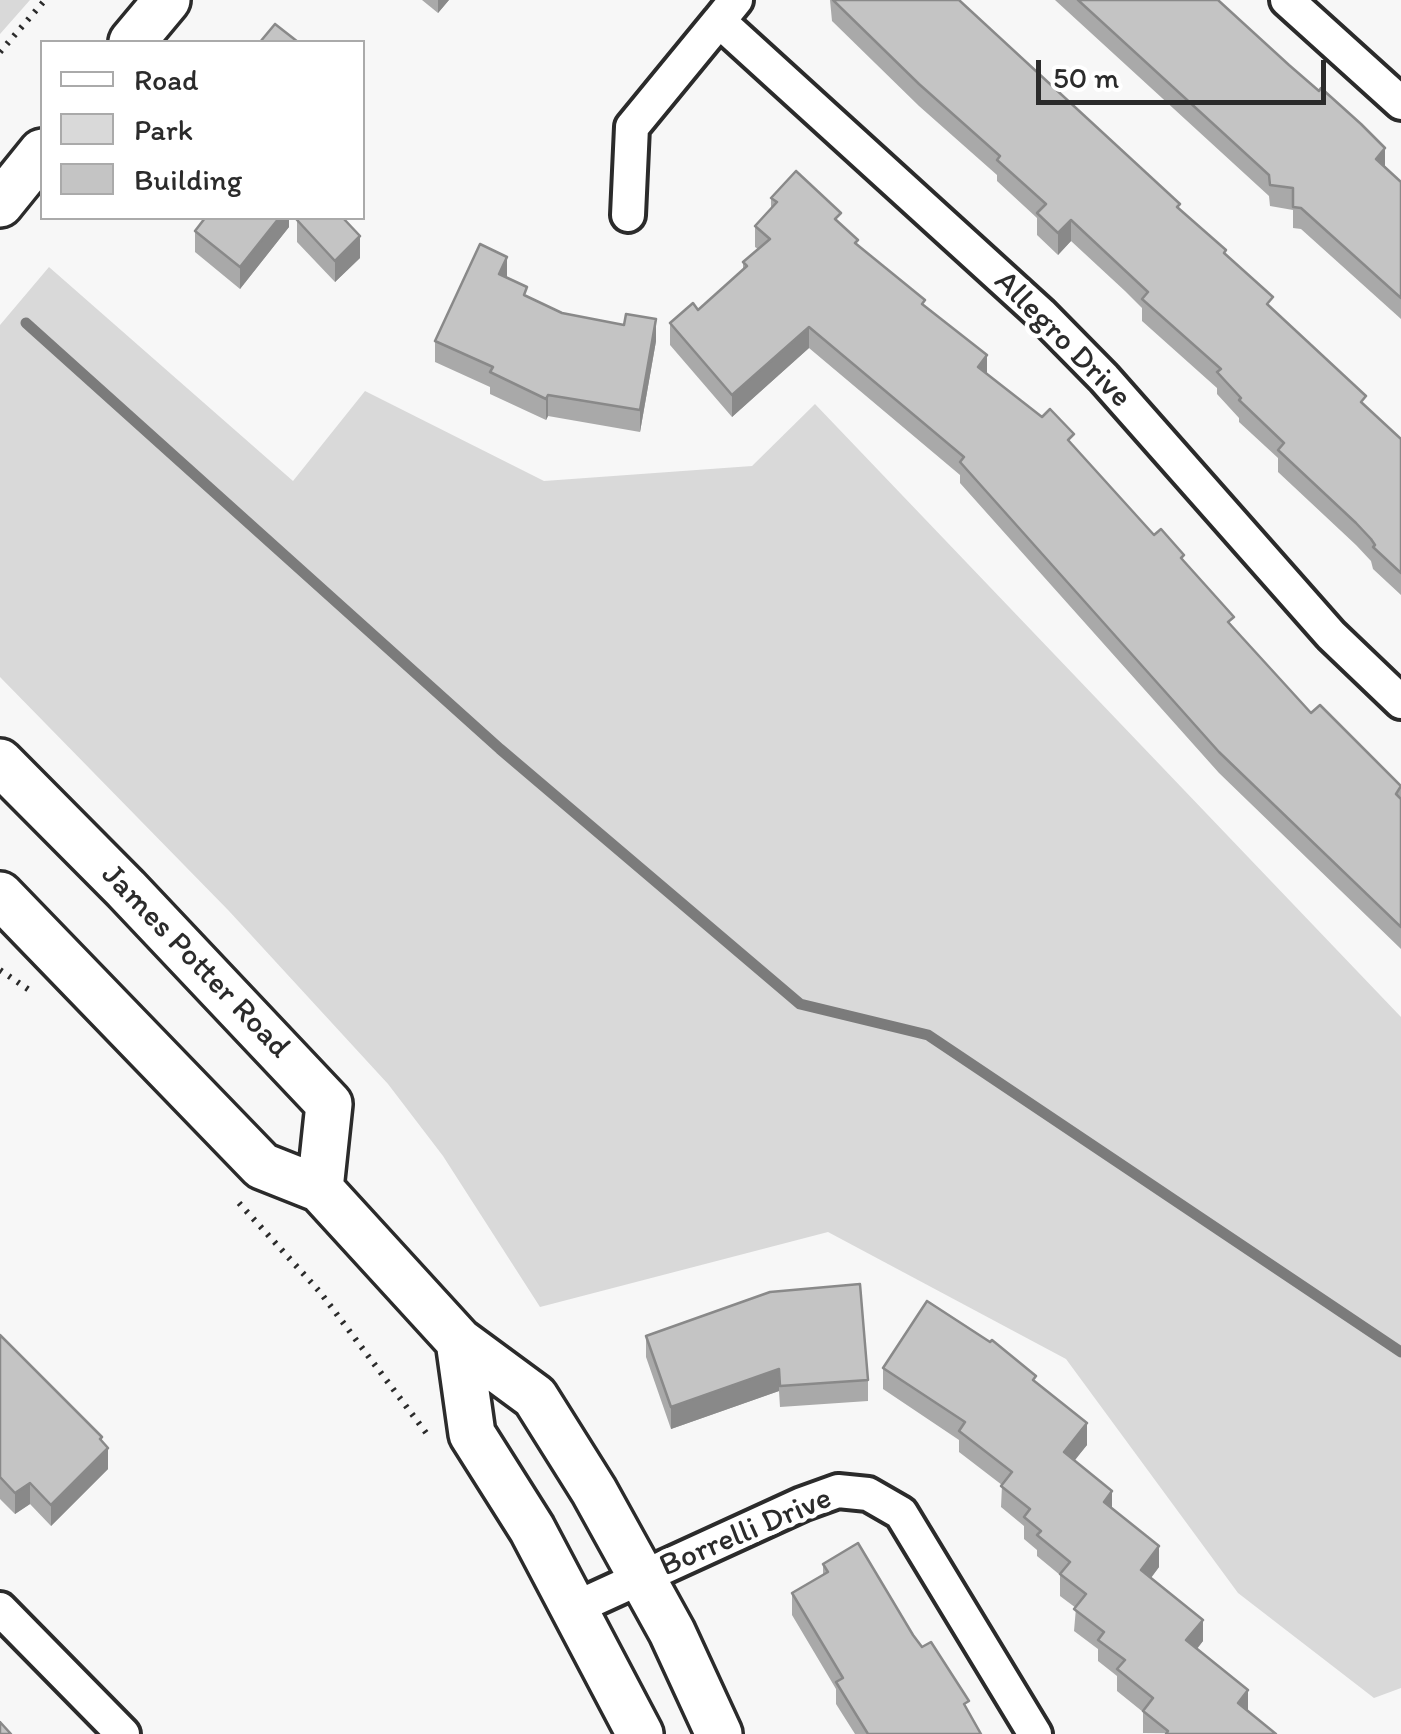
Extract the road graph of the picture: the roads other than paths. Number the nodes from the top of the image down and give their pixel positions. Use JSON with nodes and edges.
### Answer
{"nodes":[{"id":1,"x":167,"y":0,"type":"edge"},
{"id":2,"x":1287,"y":0,"type":"edge"},
{"id":3,"x":727,"y":10,"type":"edge"},
{"id":4,"x":134,"y":40,"type":"edge"},
{"id":5,"x":1401,"y":103,"type":"edge"},
{"id":6,"x":40,"y":154,"type":"edge"},
{"id":7,"x":0,"y":204,"type":"edge"},
{"id":8,"x":628,"y":215,"type":"dead end"},
{"id":9,"x":1401,"y":702,"type":"edge"},
{"id":10,"x":0,"y":762,"type":"edge"},
{"id":11,"x":0,"y":895,"type":"edge"},
{"id":12,"x":320,"y":1189,"type":"junction"},
{"id":13,"x":459,"y":1341,"type":"junction"},
{"id":14,"x":642,"y":1577,"type":"junction"},
{"id":15,"x":575,"y":1608,"type":"junction"},
{"id":16,"x":0,"y":1609,"type":"edge"},
{"id":17,"x":123,"y":1734,"type":"edge"},
{"id":18,"x":640,"y":1734,"type":"edge"},
{"id":19,"x":720,"y":1734,"type":"edge"},
{"id":20,"x":1035,"y":1734,"type":"edge"}],
"edges":[{"from":1,"to":4,"type":"main road"},
{"from":2,"to":5,"type":"street"},
{"from":3,"to":8,"type":"street"},
{"from":3,"to":9,"type":"street","name":"Allegro Drive"},
{"from":6,"to":7,"type":"main road"},
{"from":10,"to":12,"type":"main road","name":"James Potter Road"},
{"from":11,"to":12,"type":"main road"},
{"from":12,"to":13,"type":"main road"},
{"from":13,"to":14,"type":"main road"},
{"from":13,"to":15,"type":"main road"},
{"from":14,"to":15,"type":"street","name":"Borrelli Drive"},
{"from":14,"to":19,"type":"main road"},
{"from":14,"to":20,"type":"street","name":"Borrelli Drive"},
{"from":15,"to":18,"type":"main road"},
{"from":16,"to":17,"type":"street"}]}
